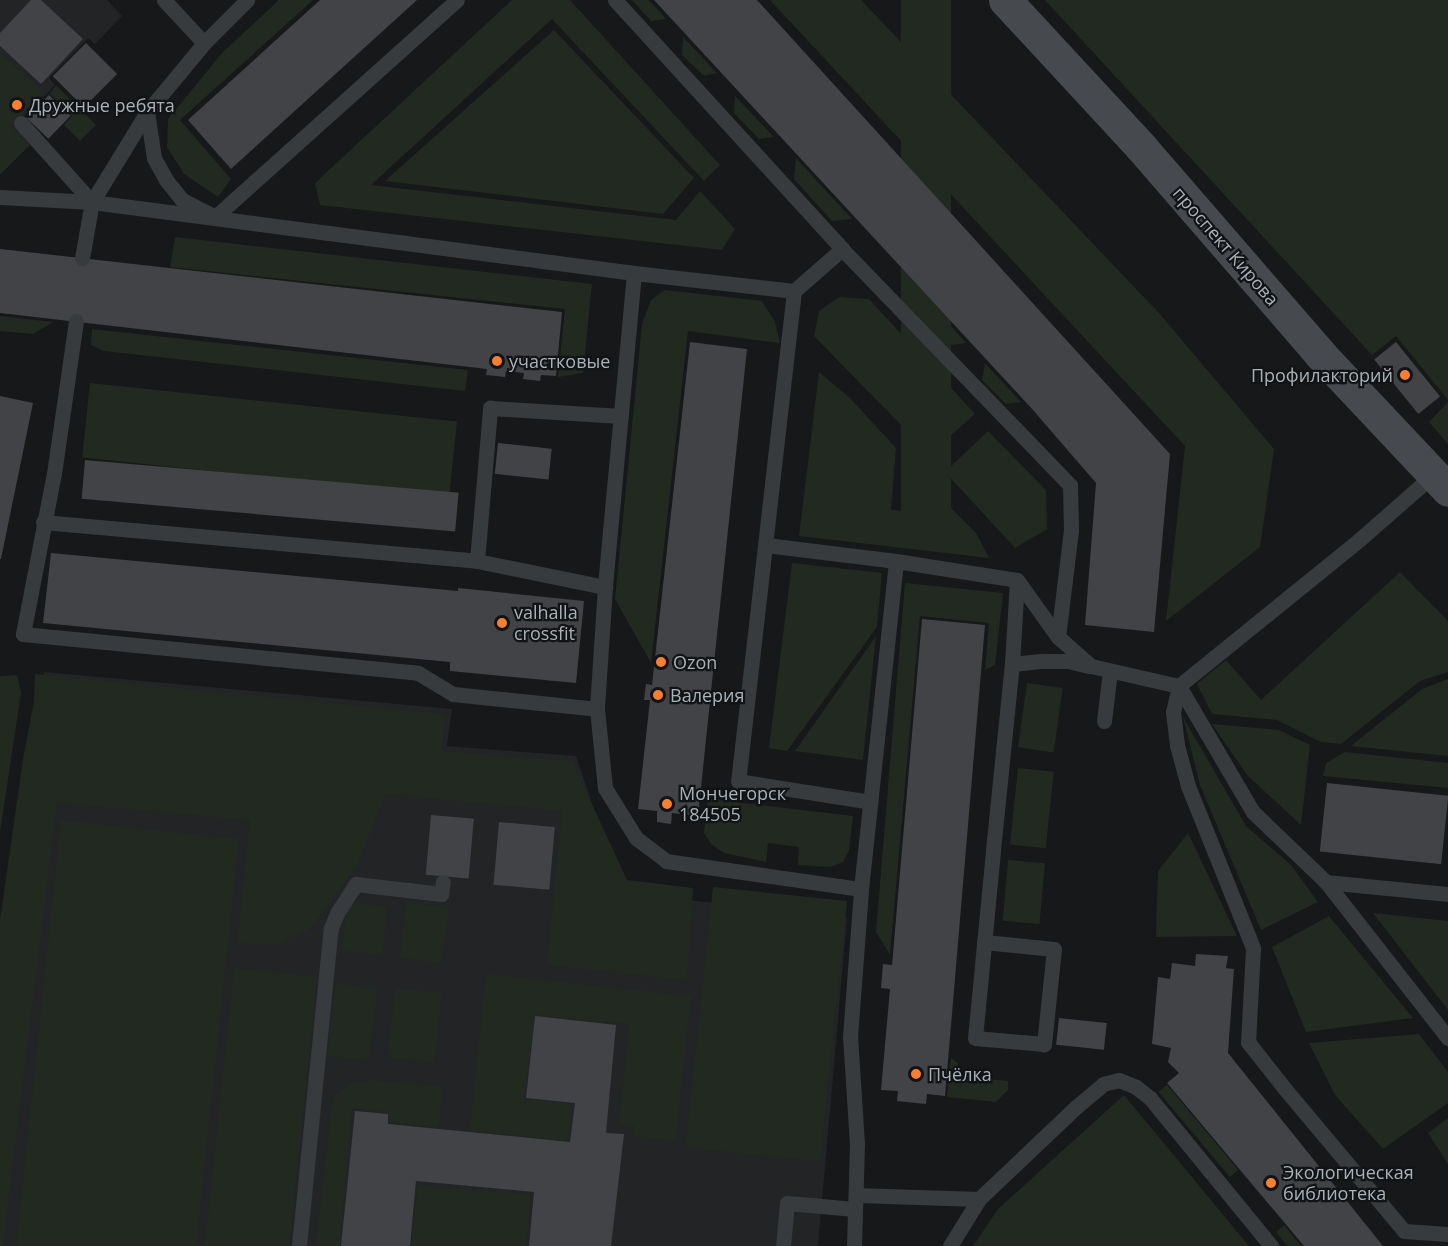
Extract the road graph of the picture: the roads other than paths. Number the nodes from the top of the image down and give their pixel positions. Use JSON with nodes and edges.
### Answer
{"nodes":[{"id":1,"x":164,"y":0,"type":"edge"},
{"id":2,"x":247,"y":0,"type":"edge"},
{"id":3,"x":457,"y":0,"type":"edge"},
{"id":4,"x":615,"y":0,"type":"edge"},
{"id":5,"x":1005,"y":0,"type":"edge"},
{"id":6,"x":204,"y":43,"type":"junction"},
{"id":7,"x":147,"y":112,"type":"junction"},
{"id":8,"x":21,"y":123,"type":"dead end"},
{"id":9,"x":0,"y":197,"type":"edge"},
{"id":10,"x":92,"y":202,"type":"junction"},
{"id":11,"x":215,"y":217,"type":"junction"},
{"id":12,"x":842,"y":249,"type":"junction"},
{"id":13,"x":82,"y":258,"type":"dead end"},
{"id":14,"x":634,"y":273,"type":"junction"},
{"id":15,"x":794,"y":291,"type":"junction"},
{"id":16,"x":76,"y":321,"type":"dead end"},
{"id":17,"x":621,"y":416,"type":"junction"},
{"id":18,"x":1441,"y":483,"type":"edge"},
{"id":19,"x":43,"y":522,"type":"junction"},
{"id":20,"x":766,"y":545,"type":"junction"},
{"id":21,"x":477,"y":561,"type":"junction"},
{"id":22,"x":896,"y":561,"type":"junction"},
{"id":23,"x":1017,"y":580,"type":"junction"},
{"id":24,"x":605,"y":586,"type":"junction"},
{"id":25,"x":1058,"y":637,"type":"junction"},
{"id":26,"x":1012,"y":664,"type":"junction"},
{"id":27,"x":1091,"y":666,"type":"junction"},
{"id":28,"x":1110,"y":671,"type":"junction"},
{"id":29,"x":1179,"y":686,"type":"junction"},
{"id":30,"x":597,"y":709,"type":"junction"},
{"id":31,"x":1104,"y":721,"type":"dead end"},
{"id":32,"x":870,"y":802,"type":"junction"},
{"id":33,"x":443,"y":882,"type":"dead end"},
{"id":34,"x":1326,"y":882,"type":"junction"},
{"id":35,"x":861,"y":889,"type":"junction"},
{"id":36,"x":1448,"y":894,"type":"edge"},
{"id":37,"x":984,"y":942,"type":"junction"},
{"id":38,"x":1448,"y":1038,"type":"edge"},
{"id":39,"x":979,"y":1199,"type":"junction"},
{"id":40,"x":856,"y":1202,"type":"junction"},
{"id":41,"x":1448,"y":1234,"type":"edge"},
{"id":42,"x":299,"y":1246,"type":"edge"},
{"id":43,"x":783,"y":1246,"type":"edge"},
{"id":44,"x":854,"y":1246,"type":"edge"},
{"id":45,"x":950,"y":1246,"type":"edge"},
{"id":46,"x":1271,"y":1246,"type":"edge"}],
"edges":[{"from":1,"to":6,"type":"lane"},
{"from":2,"to":6,"type":"lane"},
{"from":3,"to":11,"type":"lane"},
{"from":4,"to":12,"type":"lane"},
{"from":5,"to":18,"type":"main road","name":"проспект Кирова"},
{"from":6,"to":7,"type":"lane"},
{"from":7,"to":10,"type":"lane"},
{"from":7,"to":11,"type":"lane"},
{"from":8,"to":10,"type":"lane"},
{"from":9,"to":10,"type":"lane"},
{"from":10,"to":11,"type":"lane"},
{"from":10,"to":13,"type":"lane"},
{"from":11,"to":14,"type":"lane"},
{"from":12,"to":15,"type":"lane"},
{"from":12,"to":25,"type":"lane"},
{"from":14,"to":15,"type":"lane"},
{"from":14,"to":17,"type":"lane"},
{"from":15,"to":20,"type":"lane"},
{"from":16,"to":19,"type":"lane"},
{"from":17,"to":21,"type":"lane"},
{"from":17,"to":24,"type":"lane"},
{"from":18,"to":29,"type":"lane"},
{"from":19,"to":21,"type":"lane"},
{"from":19,"to":30,"type":"lane"},
{"from":20,"to":22,"type":"lane"},
{"from":20,"to":32,"type":"lane"},
{"from":21,"to":24,"type":"lane"},
{"from":22,"to":23,"type":"lane"},
{"from":22,"to":32,"type":"lane"},
{"from":23,"to":25,"type":"lane"},
{"from":23,"to":26,"type":"lane"},
{"from":24,"to":30,"type":"lane"},
{"from":25,"to":27,"type":"lane"},
{"from":26,"to":27,"type":"lane"},
{"from":26,"to":37,"type":"lane"},
{"from":27,"to":28,"type":"lane"},
{"from":28,"to":29,"type":"lane"},
{"from":28,"to":31,"type":"lane"},
{"from":29,"to":34,"type":"lane"},
{"from":29,"to":41,"type":"lane"},
{"from":30,"to":35,"type":"lane"},
{"from":32,"to":35,"type":"lane"},
{"from":33,"to":42,"type":"lane"},
{"from":34,"to":36,"type":"lane"},
{"from":34,"to":38,"type":"lane"},
{"from":35,"to":40,"type":"lane"},
{"from":37,"to":37,"type":"lane"},
{"from":39,"to":40,"type":"lane"},
{"from":39,"to":45,"type":"lane"},
{"from":39,"to":46,"type":"lane"},
{"from":40,"to":43,"type":"lane"},
{"from":40,"to":44,"type":"lane"}]}
